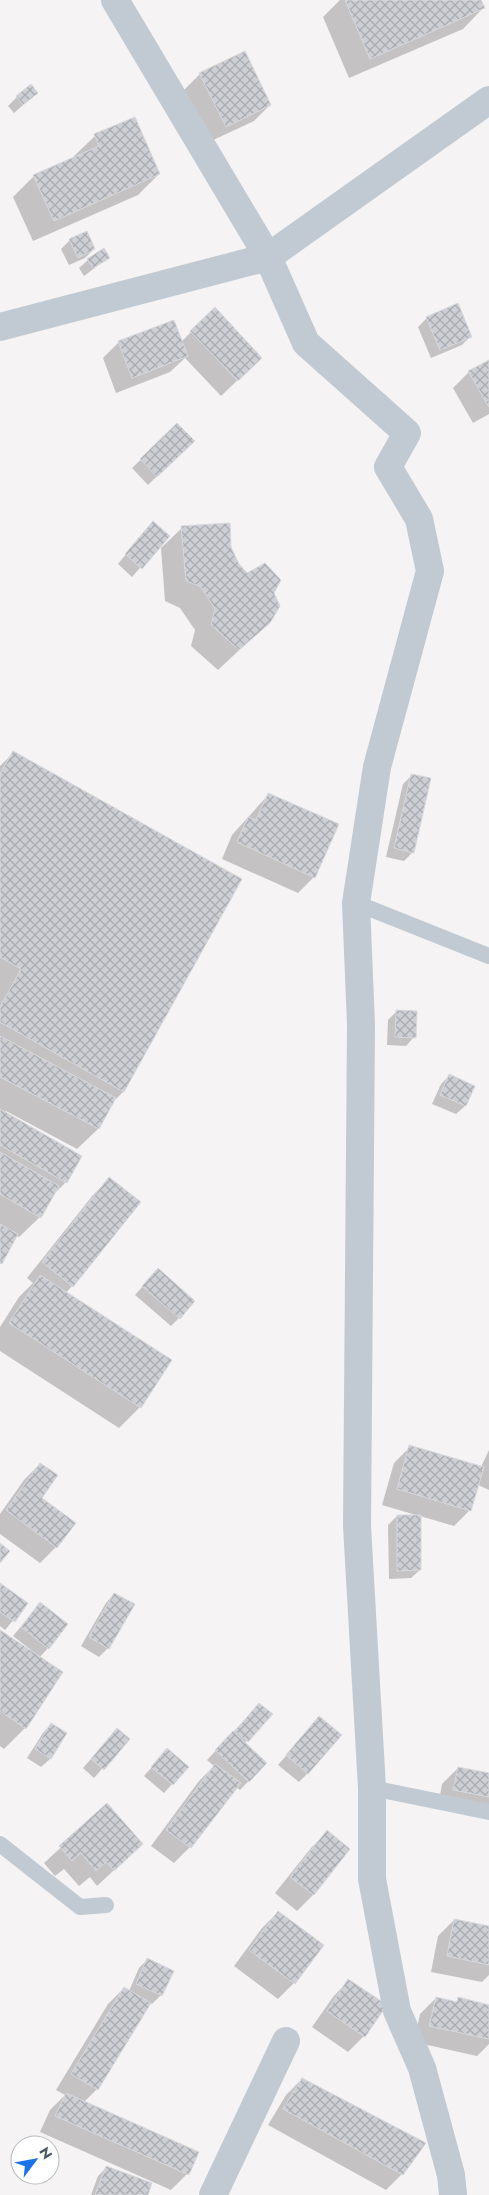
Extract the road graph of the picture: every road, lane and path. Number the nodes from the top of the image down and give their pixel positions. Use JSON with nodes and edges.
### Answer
{"nodes":[{"id":1,"x":115,"y":0,"type":"edge"},
{"id":2,"x":489,"y":100,"type":"edge"},
{"id":3,"x":268,"y":257,"type":"junction"},
{"id":4,"x":0,"y":327,"type":"edge"},
{"id":5,"x":356,"y":903,"type":"junction"},
{"id":6,"x":489,"y":956,"type":"edge"},
{"id":7,"x":372,"y":1788,"type":"junction"},
{"id":8,"x":489,"y":1812,"type":"edge"},
{"id":9,"x":0,"y":1844,"type":"edge"},
{"id":10,"x":106,"y":1905,"type":"dead end"},
{"id":11,"x":286,"y":2042,"type":"dead end"},
{"id":12,"x":213,"y":2195,"type":"edge"},
{"id":13,"x":453,"y":2195,"type":"edge"}],
"edges":[{"from":1,"to":3,"type":"street"},
{"from":2,"to":3,"type":"street"},
{"from":3,"to":4,"type":"street"},
{"from":3,"to":5,"type":"street"},
{"from":5,"to":6,"type":"lane"},
{"from":5,"to":7,"type":"street"},
{"from":7,"to":8,"type":"lane"},
{"from":7,"to":13,"type":"street"},
{"from":9,"to":10,"type":"lane"},
{"from":11,"to":12,"type":"street"}]}
